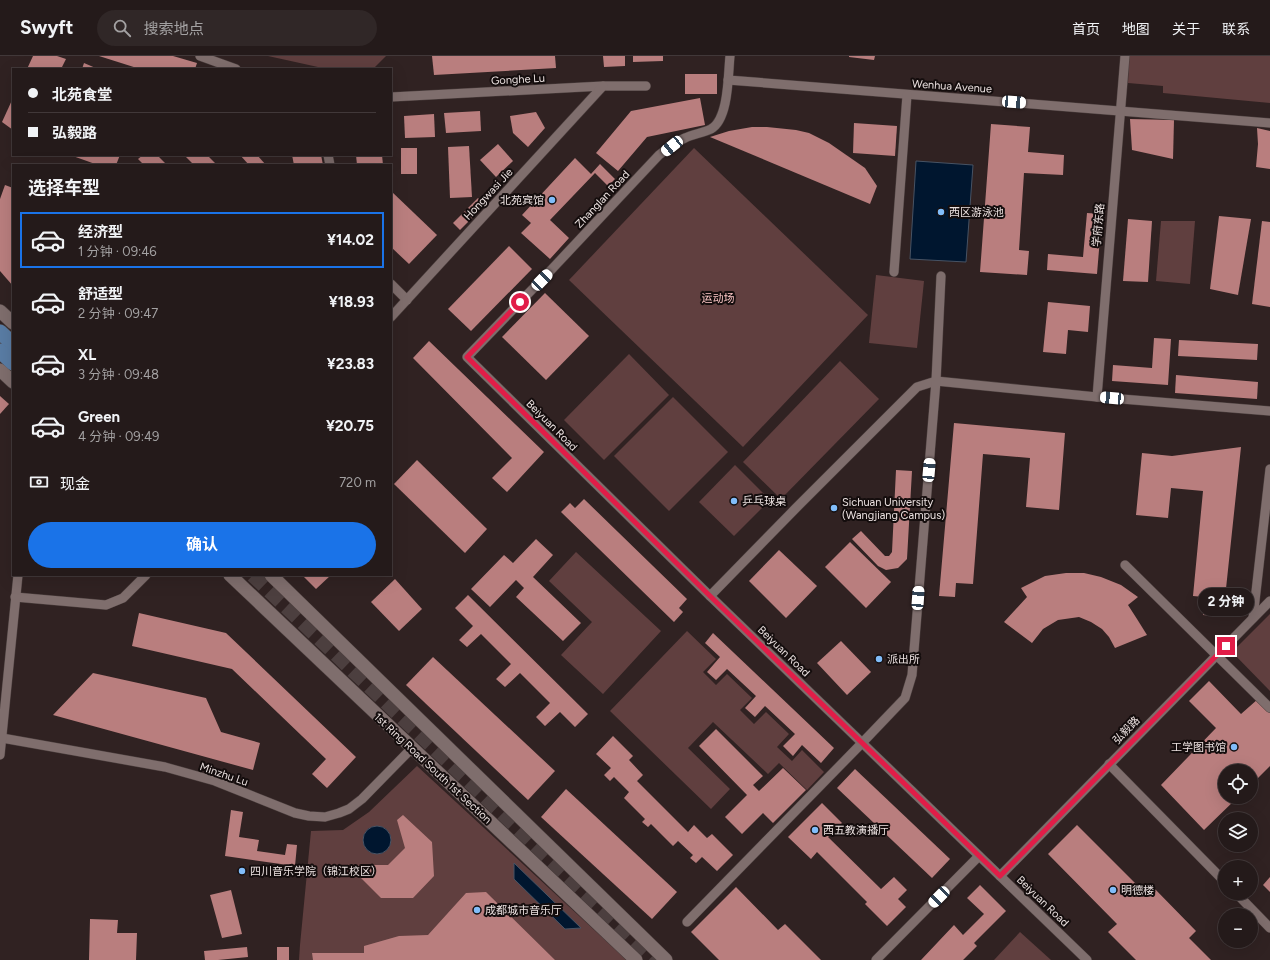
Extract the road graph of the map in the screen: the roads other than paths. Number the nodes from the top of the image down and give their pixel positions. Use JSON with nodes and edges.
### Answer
{"nodes":[{"id":1,"x":200,"y":56,"type":"edge"},
{"id":2,"x":730,"y":56,"type":"edge"},
{"id":3,"x":1125,"y":56,"type":"edge"},
{"id":4,"x":233,"y":68,"type":"edge"},
{"id":5,"x":728,"y":80,"type":"junction"},
{"id":6,"x":603,"y":86,"type":"junction"},
{"id":7,"x":646,"y":86,"type":"dead end"},
{"id":8,"x":907,"y":94,"type":"junction"},
{"id":9,"x":392,"y":97,"type":"edge"},
{"id":10,"x":1120,"y":110,"type":"junction"},
{"id":11,"x":1270,"y":123,"type":"edge"},
{"id":12,"x":894,"y":272,"type":"dead end"},
{"id":13,"x":941,"y":276,"type":"dead end"},
{"id":14,"x":392,"y":285,"type":"edge"},
{"id":15,"x":407,"y":300,"type":"junction"},
{"id":16,"x":0,"y":311,"type":"edge"},
{"id":17,"x":392,"y":316,"type":"edge"},
{"id":18,"x":12,"y":322,"type":"edge"},
{"id":19,"x":0,"y":332,"type":"edge"},
{"id":20,"x":12,"y":343,"type":"edge"},
{"id":21,"x":0,"y":350,"type":"edge"},
{"id":22,"x":467,"y":357,"type":"joint"},
{"id":23,"x":12,"y":362,"type":"edge"},
{"id":24,"x":0,"y":370,"type":"edge"},
{"id":25,"x":12,"y":381,"type":"edge"},
{"id":26,"x":936,"y":381,"type":"junction"},
{"id":27,"x":1096,"y":397,"type":"junction"},
{"id":28,"x":1270,"y":411,"type":"edge"},
{"id":29,"x":1270,"y":469,"type":"edge"},
{"id":30,"x":1126,"y":565,"type":"dead end"},
{"id":31,"x":18,"y":576,"type":"edge"},
{"id":32,"x":145,"y":576,"type":"edge"},
{"id":33,"x":231,"y":576,"type":"edge"},
{"id":34,"x":272,"y":576,"type":"edge"},
{"id":35,"x":710,"y":596,"type":"junction"},
{"id":36,"x":15,"y":597,"type":"junction"},
{"id":37,"x":1270,"y":601,"type":"edge"},
{"id":38,"x":1253,"y":618,"type":"junction"},
{"id":39,"x":1217,"y":655,"type":"junction"},
{"id":40,"x":1270,"y":708,"type":"edge"},
{"id":41,"x":2,"y":724,"type":"edge"},
{"id":42,"x":2,"y":738,"type":"junction"},
{"id":43,"x":862,"y":743,"type":"junction"},
{"id":44,"x":412,"y":748,"type":"junction"},
{"id":45,"x":0,"y":751,"type":"edge"},
{"id":46,"x":1109,"y":764,"type":"junction"},
{"id":47,"x":979,"y":856,"type":"junction"},
{"id":48,"x":1218,"y":875,"type":"edge"},
{"id":49,"x":1000,"y":876,"type":"junction"},
{"id":50,"x":1243,"y":900,"type":"edge"},
{"id":51,"x":687,"y":922,"type":"dead end"},
{"id":52,"x":1270,"y":928,"type":"edge"},
{"id":53,"x":636,"y":960,"type":"edge"},
{"id":54,"x":666,"y":960,"type":"edge"},
{"id":55,"x":876,"y":960,"type":"edge"},
{"id":56,"x":1087,"y":960,"type":"edge"}],
"edges":[{"from":1,"to":4,"type":"street"},
{"from":2,"to":5,"type":"street","name":"Zhanglan Road"},
{"from":3,"to":10,"type":"street","name":"学府东路"},
{"from":5,"to":8,"type":"street","name":"Wenhua Avenue"},
{"from":5,"to":22,"type":"street","name":"Zhanglan Road"},
{"from":6,"to":7,"type":"street","name":"Gonghe Lu"},
{"from":6,"to":9,"type":"street","name":"Gonghe Lu"},
{"from":6,"to":15,"type":"street","name":"Hongwasi Jie"},
{"from":8,"to":10,"type":"street","name":"Wenhua Avenue"},
{"from":8,"to":12,"type":"street"},
{"from":10,"to":11,"type":"street","name":"Wenhua Avenue"},
{"from":10,"to":27,"type":"street","name":"学府东路"},
{"from":13,"to":26,"type":"street"},
{"from":14,"to":15,"type":"street"},
{"from":15,"to":17,"type":"street","name":"Hongwasi Jie"},
{"from":16,"to":18,"type":"main road"},
{"from":19,"to":20,"type":"main road"},
{"from":21,"to":23,"type":"main road"},
{"from":22,"to":35,"type":"street","name":"Beiyuan Road"},
{"from":24,"to":25,"type":"main road"},
{"from":26,"to":27,"type":"street"},
{"from":26,"to":35,"type":"street"},
{"from":26,"to":43,"type":"street"},
{"from":27,"to":28,"type":"street"},
{"from":29,"to":38,"type":"street"},
{"from":30,"to":39,"type":"street"},
{"from":31,"to":36,"type":"street"},
{"from":32,"to":36,"type":"street"},
{"from":33,"to":44,"type":"main road","name":"1st Ring Road South 1st Section"},
{"from":34,"to":54,"type":"main road"},
{"from":35,"to":43,"type":"street","name":"Beiyuan Road"},
{"from":36,"to":41,"type":"street"},
{"from":37,"to":38,"type":"street","name":"弘毅路"},
{"from":38,"to":39,"type":"street","name":"弘毅路"},
{"from":39,"to":40,"type":"street"},
{"from":39,"to":46,"type":"street","name":"弘毅路"},
{"from":41,"to":42,"type":"street"},
{"from":42,"to":44,"type":"street","name":"Minzhu Lu"},
{"from":42,"to":45,"type":"street"},
{"from":43,"to":47,"type":"street","name":"Beiyuan Road"},
{"from":43,"to":51,"type":"street"},
{"from":44,"to":53,"type":"main road","name":"1st Ring Road South 1st Section"},
{"from":46,"to":48,"type":"street"},
{"from":46,"to":49,"type":"street","name":"弘毅路"},
{"from":47,"to":49,"type":"street","name":"Beiyuan Road"},
{"from":47,"to":55,"type":"street"},
{"from":49,"to":56,"type":"street","name":"Beiyuan Road"},
{"from":50,"to":52,"type":"street"}]}
